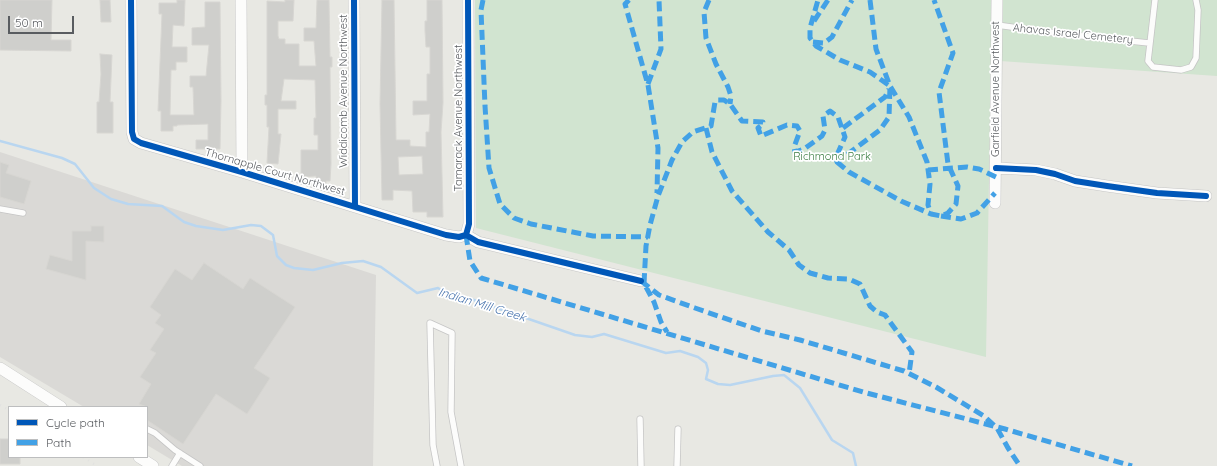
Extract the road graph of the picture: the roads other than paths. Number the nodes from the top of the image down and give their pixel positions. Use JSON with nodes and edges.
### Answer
{"nodes":[{"id":1,"x":131,"y":0,"type":"edge"},
{"id":2,"x":242,"y":0,"type":"edge"},
{"id":3,"x":354,"y":0,"type":"edge"},
{"id":4,"x":468,"y":0,"type":"edge"},
{"id":5,"x":997,"y":0,"type":"edge"},
{"id":6,"x":1155,"y":0,"type":"edge"},
{"id":7,"x":1196,"y":0,"type":"edge"},
{"id":8,"x":996,"y":25,"type":"junction"},
{"id":9,"x":1149,"y":43,"type":"junction"},
{"id":10,"x":996,"y":168,"type":"junction"},
{"id":11,"x":242,"y":172,"type":"junction"},
{"id":12,"x":1206,"y":196,"type":"dead end"},
{"id":13,"x":995,"y":203,"type":"dead end"},
{"id":14,"x":355,"y":206,"type":"junction"},
{"id":15,"x":0,"y":209,"type":"edge"},
{"id":16,"x":23,"y":213,"type":"dead end"},
{"id":17,"x":466,"y":235,"type":"junction"},
{"id":18,"x":641,"y":281,"type":"dead end"},
{"id":19,"x":0,"y":368,"type":"edge"},
{"id":20,"x":59,"y":406,"type":"edge"},
{"id":21,"x":640,"y":419,"type":"dead end"},
{"id":22,"x":678,"y":429,"type":"dead end"},
{"id":23,"x":148,"y":430,"type":"edge"},
{"id":24,"x":180,"y":453,"type":"junction"},
{"id":25,"x":141,"y":458,"type":"edge"},
{"id":26,"x":153,"y":466,"type":"edge"},
{"id":27,"x":172,"y":466,"type":"edge"},
{"id":28,"x":200,"y":466,"type":"edge"},
{"id":29,"x":437,"y":466,"type":"edge"},
{"id":30,"x":461,"y":466,"type":"edge"},
{"id":31,"x":641,"y":466,"type":"edge"},
{"id":32,"x":677,"y":466,"type":"edge"}],
"edges":[{"from":1,"to":11,"type":"street","name":"Thornapple Court Northwest"},
{"from":2,"to":11,"type":"street"},
{"from":3,"to":14,"type":"street","name":"Widdicomb Avenue Northwest"},
{"from":4,"to":17,"type":"street","name":"Tamarack Avenue Northwest"},
{"from":5,"to":8,"type":"street","name":"Garfield Avenue Northwest"},
{"from":6,"to":9,"type":"lane","name":"Ahavas Israel Cemetery"},
{"from":7,"to":9,"type":"lane","name":"Ahavas Israel Cemetery"},
{"from":8,"to":9,"type":"lane","name":"Ahavas Israel Cemetery"},
{"from":8,"to":10,"type":"street","name":"Garfield Avenue Northwest"},
{"from":10,"to":12,"type":"street"},
{"from":10,"to":13,"type":"street","name":"Garfield Avenue Northwest"},
{"from":11,"to":14,"type":"street","name":"Thornapple Court Northwest"},
{"from":14,"to":17,"type":"street","name":"Thornapple Court Northwest"},
{"from":15,"to":16,"type":"lane"},
{"from":17,"to":18,"type":"street","name":"Thornapple Court Northwest"},
{"from":19,"to":20,"type":"street"},
{"from":21,"to":31,"type":"lane"},
{"from":22,"to":32,"type":"lane"},
{"from":23,"to":24,"type":"lane"},
{"from":24,"to":27,"type":"lane"},
{"from":24,"to":28,"type":"lane"},
{"from":25,"to":26,"type":"street"},
{"from":29,"to":30,"type":"lane"}]}
